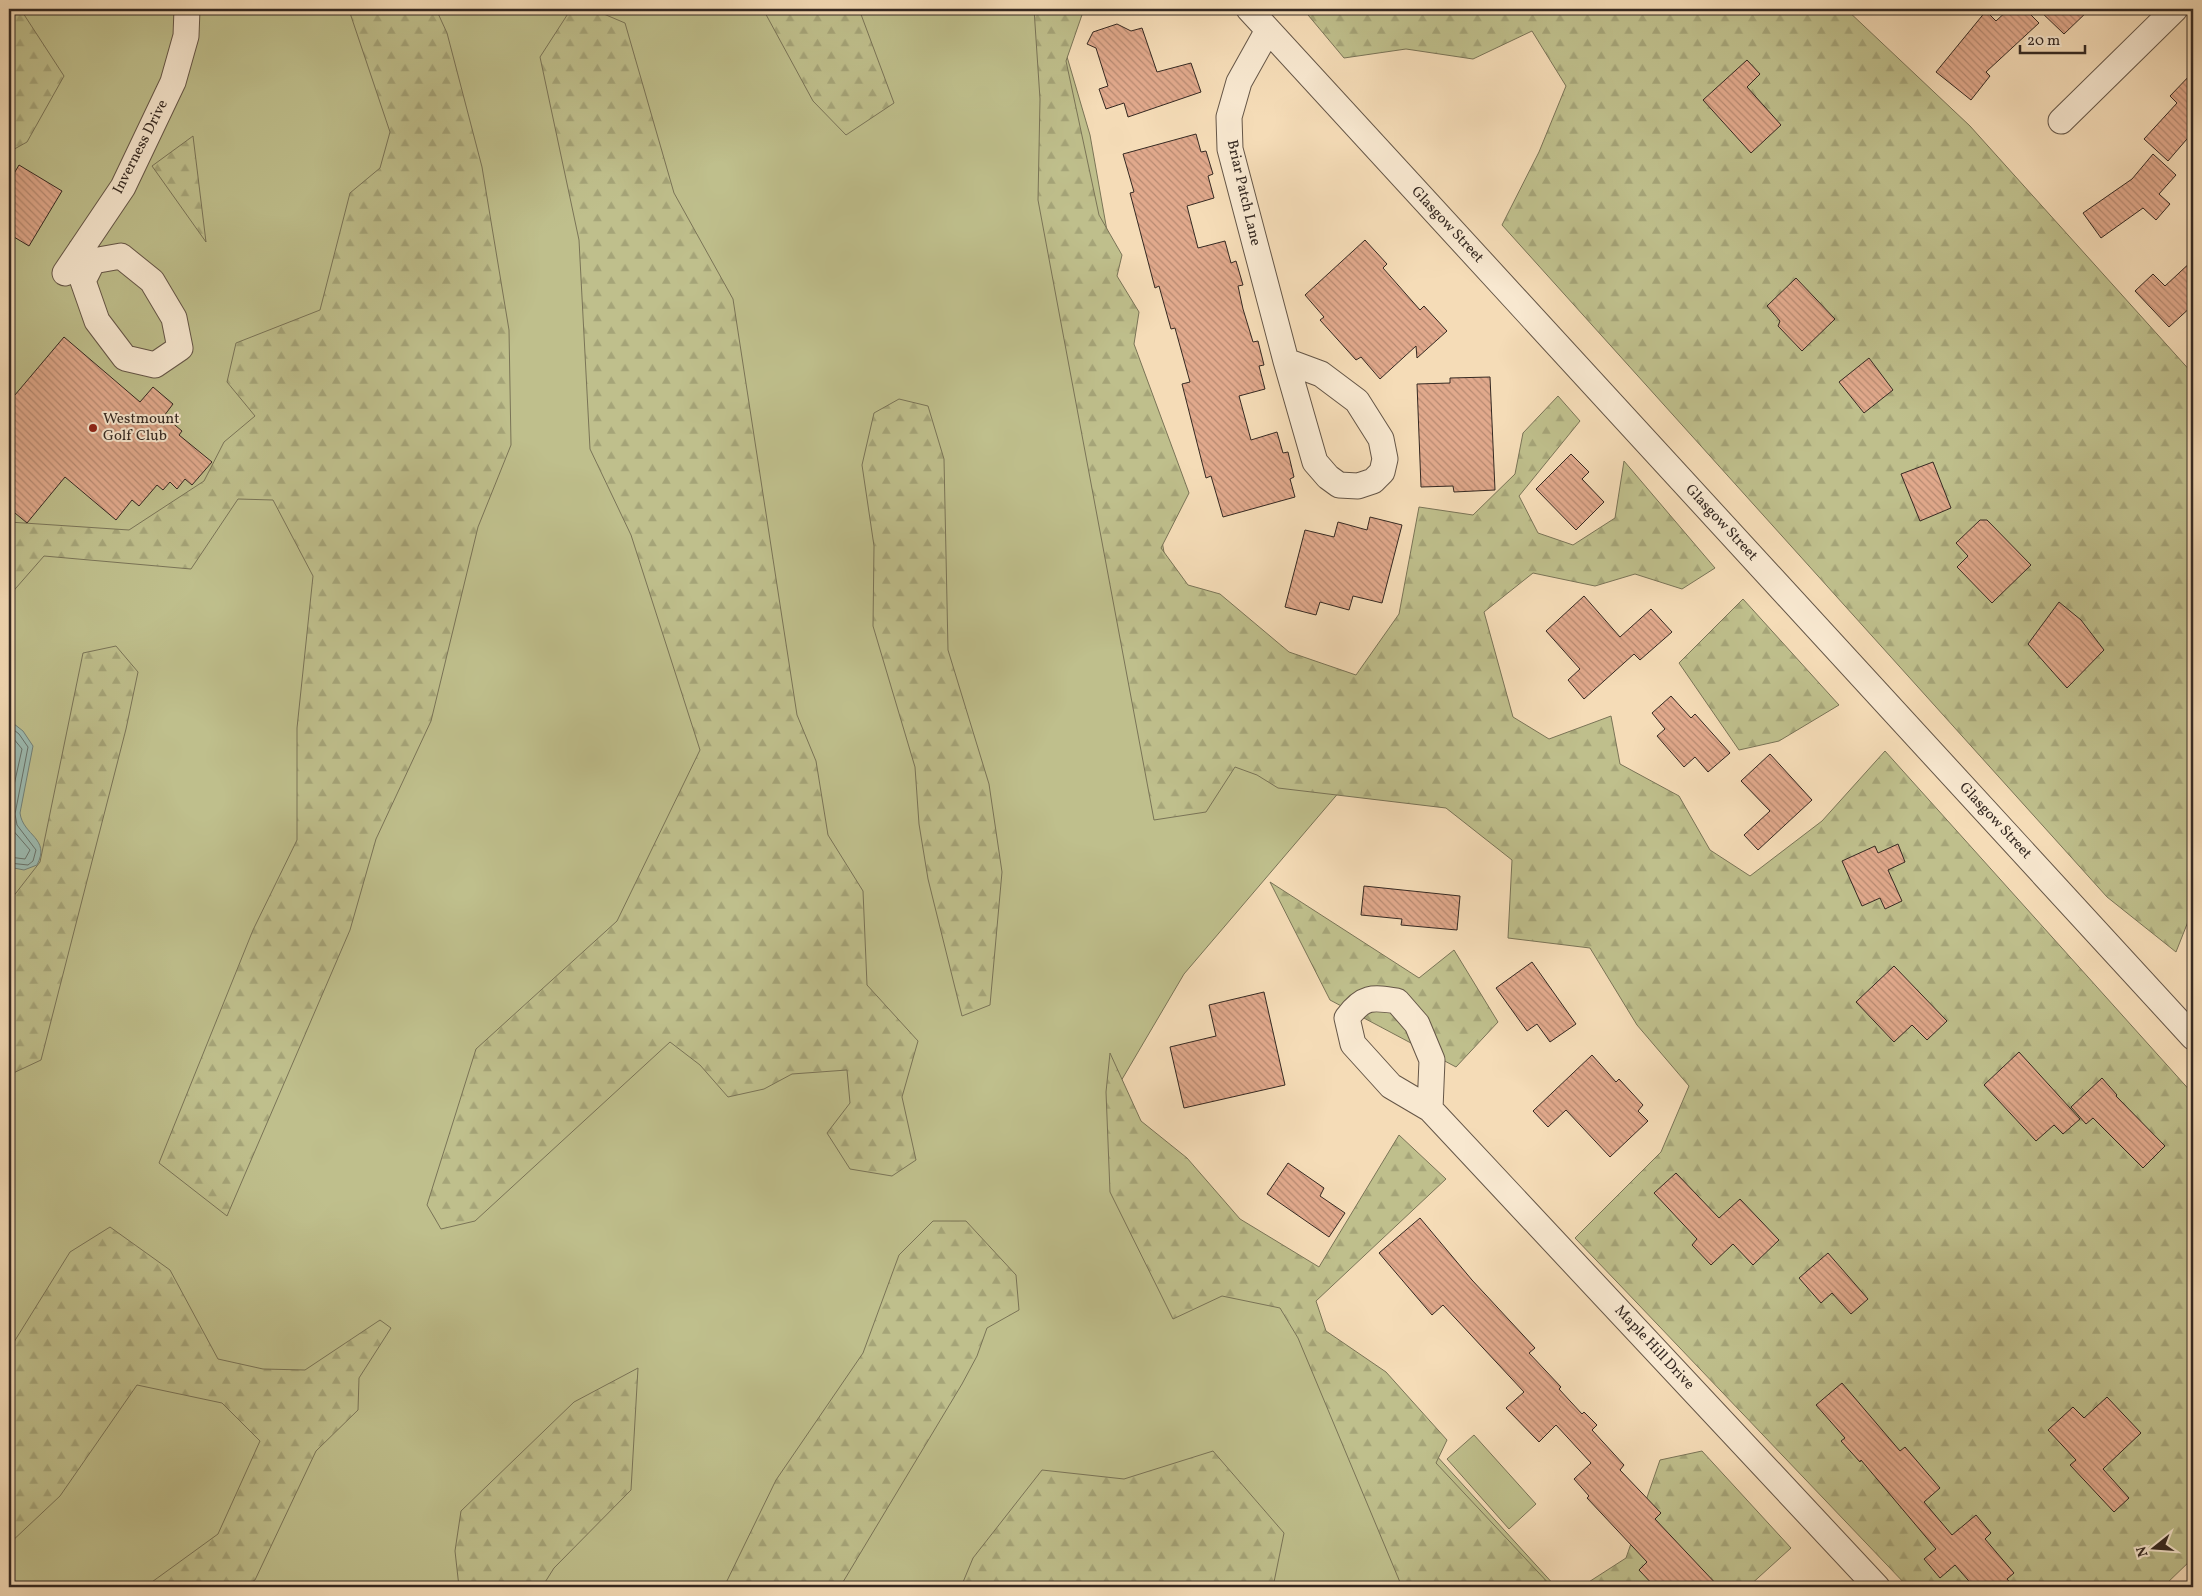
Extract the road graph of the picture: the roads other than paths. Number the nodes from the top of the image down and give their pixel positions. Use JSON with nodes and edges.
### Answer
{"nodes":[{"id":1,"x":187,"y":9,"type":"edge"},
{"id":2,"x":1249,"y":9,"type":"edge"},
{"id":3,"x":2176,"y":9,"type":"edge"},
{"id":4,"x":1268,"y":30,"type":"junction"},
{"id":5,"x":2060,"y":121,"type":"dead end"},
{"id":6,"x":65,"y":273,"type":"dead end"},
{"id":7,"x":1286,"y":361,"type":"junction"},
{"id":8,"x":2193,"y":1037,"type":"edge"},
{"id":9,"x":1430,"y":1109,"type":"dead end"},
{"id":10,"x":1877,"y":1587,"type":"edge"}],
"edges":[{"from":1,"to":6,"type":"street","name":"Inverness Drive"},
{"from":2,"to":4,"type":"street","name":"Glasgow Street"},
{"from":3,"to":5,"type":"street"},
{"from":4,"to":7,"type":"street","name":"Briar Patch Lane"},
{"from":4,"to":8,"type":"street","name":"Glasgow Street"},
{"from":7,"to":7,"type":"street","name":"Briar Patch Lane"},
{"from":9,"to":10,"type":"street","name":"Maple Hill Drive"}]}
